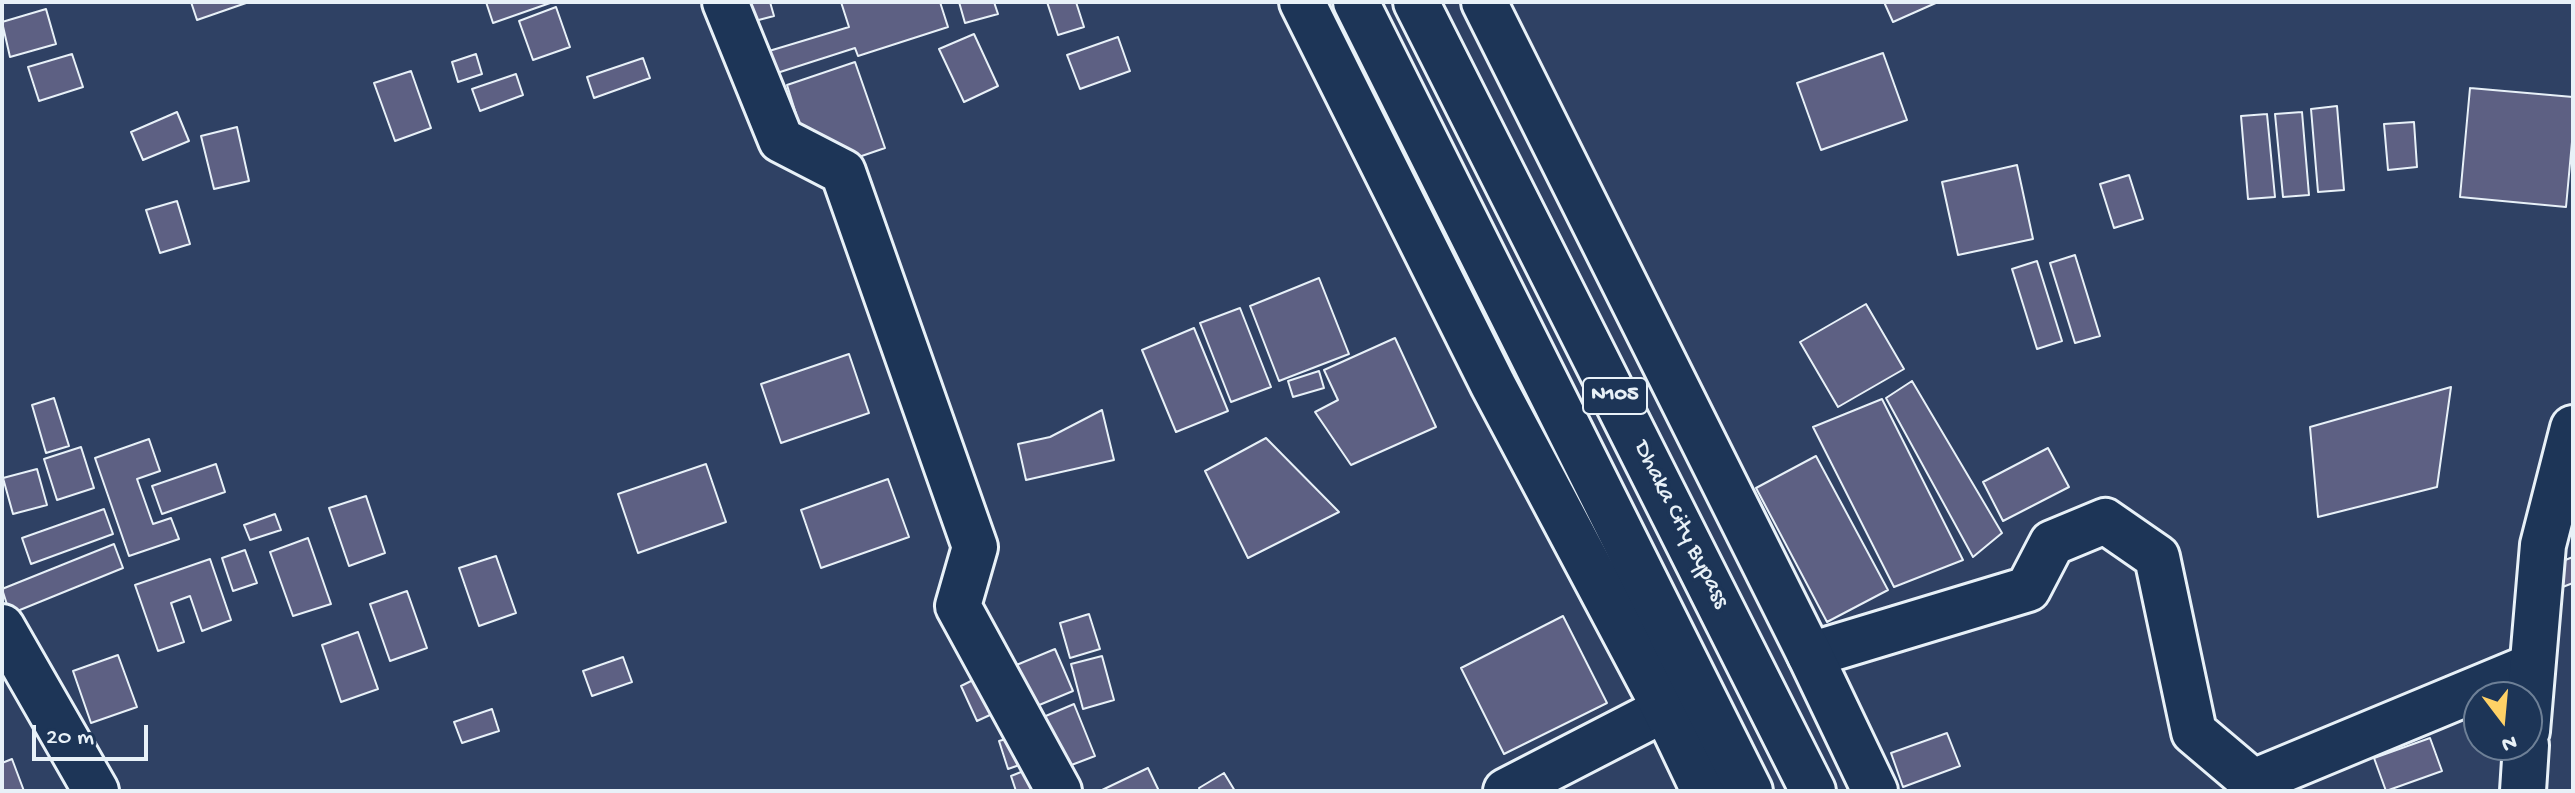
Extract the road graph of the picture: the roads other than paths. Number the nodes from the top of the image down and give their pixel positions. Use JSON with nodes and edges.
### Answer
{"nodes":[{"id":1,"x":725,"y":2,"type":"edge"},
{"id":2,"x":1302,"y":2,"type":"edge"},
{"id":3,"x":1356,"y":2,"type":"edge"},
{"id":4,"x":1416,"y":2,"type":"edge"},
{"id":5,"x":1484,"y":2,"type":"edge"},
{"id":6,"x":2573,"y":428,"type":"edge"},
{"id":7,"x":2558,"y":541,"type":"edge"},
{"id":8,"x":2,"y":627,"type":"edge"},
{"id":9,"x":1810,"y":655,"type":"junction"},
{"id":10,"x":2532,"y":666,"type":"junction"},
{"id":11,"x":2531,"y":681,"type":"edge"},
{"id":12,"x":1665,"y":709,"type":"junction"},
{"id":13,"x":2525,"y":761,"type":"edge"},
{"id":14,"x":96,"y":791,"type":"edge"},
{"id":15,"x":1059,"y":791,"type":"edge"},
{"id":16,"x":1506,"y":791,"type":"edge"},
{"id":17,"x":1704,"y":791,"type":"edge"},
{"id":18,"x":1750,"y":791,"type":"edge"},
{"id":19,"x":1813,"y":791,"type":"edge"},
{"id":20,"x":1875,"y":791,"type":"edge"},
{"id":21,"x":2523,"y":791,"type":"edge"}],
"edges":[{"from":1,"to":15,"type":"main road"},
{"from":2,"to":12,"type":"main road"},
{"from":3,"to":18,"type":"main road","number":"N105"},
{"from":4,"to":19,"type":"main road","name":"Dhaka City Bypass","number":"N105"},
{"from":5,"to":9,"type":"main road"},
{"from":6,"to":7,"type":"main road"},
{"from":7,"to":10,"type":"main road"},
{"from":8,"to":14,"type":"main road"},
{"from":9,"to":10,"type":"main road"},
{"from":9,"to":20,"type":"main road"},
{"from":10,"to":11,"type":"main road"},
{"from":12,"to":16,"type":"main road"},
{"from":12,"to":17,"type":"main road"},
{"from":13,"to":21,"type":"main road"}]}
